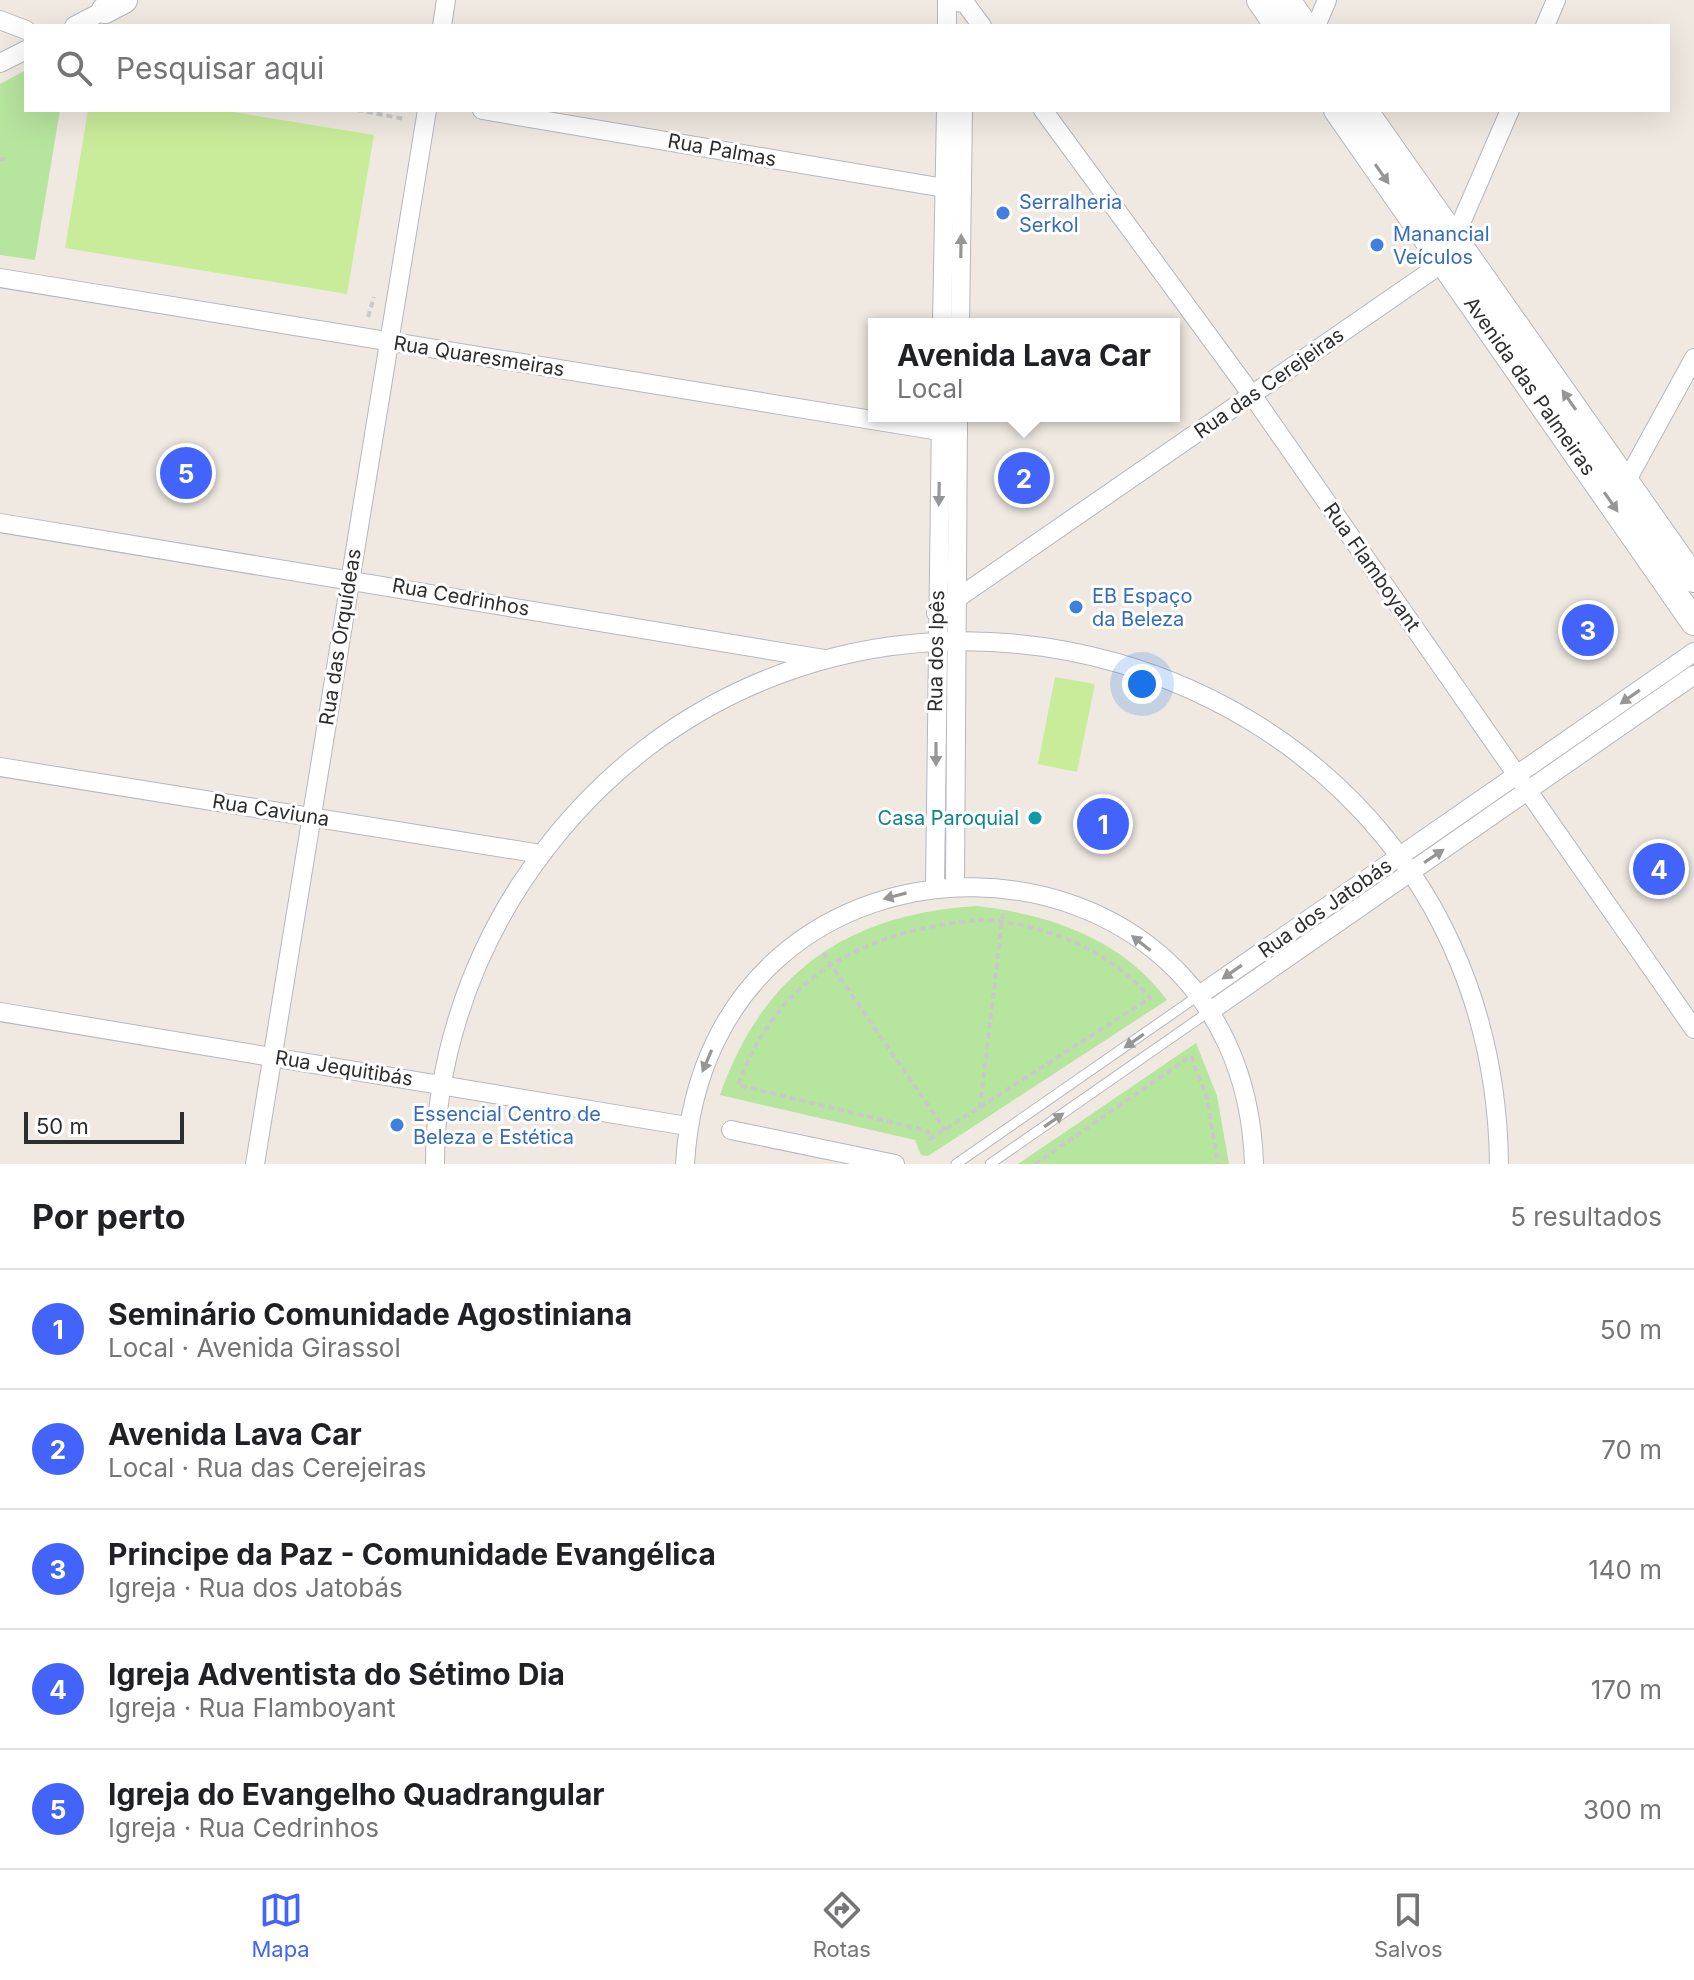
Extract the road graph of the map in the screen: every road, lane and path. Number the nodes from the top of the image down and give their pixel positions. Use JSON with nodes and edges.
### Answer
{"nodes":[{"id":1,"x":446,"y":0,"type":"edge"},
{"id":2,"x":1260,"y":0,"type":"edge"},
{"id":3,"x":1287,"y":0,"type":"edge"},
{"id":4,"x":1327,"y":0,"type":"edge"},
{"id":5,"x":1556,"y":0,"type":"edge"},
{"id":6,"x":956,"y":1,"type":"edge"},
{"id":7,"x":112,"y":3,"type":"edge"},
{"id":8,"x":0,"y":20,"type":"edge"},
{"id":9,"x":77,"y":24,"type":"edge"},
{"id":10,"x":442,"y":24,"type":"edge"},
{"id":11,"x":948,"y":24,"type":"edge"},
{"id":12,"x":964,"y":24,"type":"edge"},
{"id":13,"x":980,"y":24,"type":"edge"},
{"id":14,"x":1277,"y":24,"type":"edge"},
{"id":15,"x":1304,"y":24,"type":"edge"},
{"id":16,"x":1317,"y":24,"type":"edge"},
{"id":17,"x":1546,"y":24,"type":"edge"},
{"id":18,"x":24,"y":29,"type":"edge"},
{"id":19,"x":24,"y":51,"type":"edge"},
{"id":20,"x":0,"y":63,"type":"edge"},
{"id":21,"x":369,"y":112,"type":"edge"},
{"id":22,"x":427,"y":112,"type":"edge"},
{"id":23,"x":494,"y":112,"type":"edge"},
{"id":24,"x":946,"y":112,"type":"edge"},
{"id":25,"x":963,"y":112,"type":"edge"},
{"id":26,"x":1044,"y":112,"type":"edge"},
{"id":27,"x":1339,"y":112,"type":"edge"},
{"id":28,"x":1365,"y":112,"type":"edge"},
{"id":29,"x":1509,"y":112,"type":"edge"},
{"id":30,"x":402,"y":133,"type":"dead end"},
{"id":31,"x":953,"y":189,"type":"junction"},
{"id":32,"x":1449,"y":251,"type":"junction"},
{"id":33,"x":0,"y":278,"type":"edge"},
{"id":34,"x":376,"y":287,"type":"dead end"},
{"id":35,"x":355,"y":315,"type":"dead end"},
{"id":36,"x":942,"y":318,"type":"edge"},
{"id":37,"x":960,"y":318,"type":"edge"},
{"id":38,"x":390,"y":342,"type":"junction"},
{"id":39,"x":1694,"y":358,"type":"edge"},
{"id":40,"x":1252,"y":395,"type":"junction"},
{"id":41,"x":868,"y":412,"type":"edge"},
{"id":42,"x":949,"y":424,"type":"edge"},
{"id":43,"x":1626,"y":482,"type":"junction"},
{"id":44,"x":0,"y":523,"type":"edge"},
{"id":45,"x":350,"y":578,"type":"junction"},
{"id":46,"x":1694,"y":579,"type":"edge"},
{"id":47,"x":955,"y":601,"type":"junction"},
{"id":48,"x":936,"y":613,"type":"junction"},
{"id":49,"x":1694,"y":622,"type":"edge"},
{"id":50,"x":945,"y":640,"type":"junction"},
{"id":51,"x":1694,"y":652,"type":"edge"},
{"id":52,"x":827,"y":659,"type":"junction"},
{"id":53,"x":1694,"y":675,"type":"edge"},
{"id":54,"x":0,"y":767,"type":"edge"},
{"id":55,"x":1517,"y":775,"type":"junction"},
{"id":56,"x":1528,"y":792,"type":"junction"},
{"id":57,"x":311,"y":817,"type":"junction"},
{"id":58,"x":541,"y":854,"type":"junction"},
{"id":59,"x":1399,"y":857,"type":"junction"},
{"id":60,"x":1409,"y":873,"type":"junction"},
{"id":61,"x":935,"y":886,"type":"junction"},
{"id":62,"x":955,"y":886,"type":"junction"},
{"id":63,"x":1006,"y":888,"type":"junction"},
{"id":64,"x":1002,"y":921,"type":"junction"},
{"id":65,"x":809,"y":935,"type":"junction"},
{"id":66,"x":831,"y":965,"type":"junction"},
{"id":67,"x":1198,"y":996,"type":"junction"},
{"id":68,"x":0,"y":1012,"type":"edge"},
{"id":69,"x":1209,"y":1012,"type":"junction"},
{"id":70,"x":1694,"y":1029,"type":"edge"},
{"id":71,"x":273,"y":1056,"type":"junction"},
{"id":72,"x":442,"y":1084,"type":"junction"},
{"id":73,"x":980,"y":1108,"type":"junction"},
{"id":74,"x":687,"y":1126,"type":"junction"},
{"id":75,"x":731,"y":1130,"type":"dead end"},
{"id":76,"x":945,"y":1131,"type":"junction"},
{"id":77,"x":255,"y":1164,"type":"edge"},
{"id":78,"x":435,"y":1164,"type":"edge"},
{"id":79,"x":685,"y":1164,"type":"edge"},
{"id":80,"x":895,"y":1164,"type":"edge"},
{"id":81,"x":956,"y":1164,"type":"edge"},
{"id":82,"x":990,"y":1164,"type":"edge"},
{"id":83,"x":1035,"y":1164,"type":"edge"},
{"id":84,"x":1218,"y":1164,"type":"edge"},
{"id":85,"x":1254,"y":1164,"type":"edge"},
{"id":86,"x":1499,"y":1164,"type":"edge"}],
"edges":[{"from":1,"to":10,"type":"street"},
{"from":2,"to":14,"type":"street"},
{"from":3,"to":15,"type":"street"},
{"from":4,"to":16,"type":"street"},
{"from":5,"to":17,"type":"street"},
{"from":6,"to":11,"type":"street"},
{"from":6,"to":12,"type":"street"},
{"from":6,"to":13,"type":"street"},
{"from":7,"to":9,"type":"street"},
{"from":8,"to":18,"type":"street"},
{"from":19,"to":20,"type":"street"},
{"from":21,"to":30,"type":"path"},
{"from":22,"to":38,"type":"street","name":"Rua das Orquídeas"},
{"from":23,"to":31,"type":"street","name":"Rua Palmas"},
{"from":24,"to":31,"type":"street"},
{"from":25,"to":31,"type":"street"},
{"from":26,"to":40,"type":"street","name":"Rua Flamboyant"},
{"from":27,"to":32,"type":"street","name":"Avenida das Palmeiras","one_way":true},
{"from":28,"to":32,"type":"street","name":"Avenida das Palmeiras"},
{"from":29,"to":32,"type":"street"},
{"from":31,"to":36,"type":"street"},
{"from":37,"to":31,"type":"street","one_way":true},
{"from":32,"to":40,"type":"street","name":"Rua das Cerejeiras"},
{"from":43,"to":32,"type":"street","name":"Avenida das Palmeiras","one_way":true},
{"from":32,"to":49,"type":"street","name":"Avenida das Palmeiras","one_way":true},
{"from":33,"to":38,"type":"street","name":"Rua Quaresmeiras"},
{"from":34,"to":35,"type":"path"},
{"from":38,"to":41,"type":"street","name":"Rua Quaresmeiras"},
{"from":38,"to":45,"type":"street","name":"Rua das Orquídeas"},
{"from":39,"to":43,"type":"street"},
{"from":40,"to":47,"type":"street","name":"Rua das Cerejeiras"},
{"from":40,"to":55,"type":"street","name":"Rua Flamboyant"},
{"from":42,"to":47,"type":"street","name":"Rua dos Ipês"},
{"from":42,"to":48,"type":"street","name":"Rua dos Ipês","one_way":true},
{"from":43,"to":46,"type":"street","name":"Avenida das Palmeiras"},
{"from":44,"to":45,"type":"street","name":"Rua Cedrinhos"},
{"from":45,"to":52,"type":"street","name":"Rua Cedrinhos"},
{"from":45,"to":57,"type":"street","name":"Rua das Orquídeas"},
{"from":47,"to":48,"type":"street","name":"Rua das Cerejeiras"},
{"from":47,"to":50,"type":"street","name":"Rua dos Ipês"},
{"from":48,"to":50,"type":"street","name":"Rua dos Ipês"},
{"from":50,"to":52,"type":"street"},
{"from":50,"to":59,"type":"street"},
{"from":50,"to":61,"type":"street","name":"Rua dos Ipês","one_way":true},
{"from":50,"to":62,"type":"street","name":"Rua dos Ipês"},
{"from":51,"to":55,"type":"street","name":"Rua dos Jatobás","one_way":true},
{"from":52,"to":58,"type":"street"},
{"from":53,"to":56,"type":"street","name":"Rua dos Jatobás"},
{"from":54,"to":57,"type":"street","name":"Rua Caviuna"},
{"from":55,"to":56,"type":"street","name":"Rua Flamboyant"},
{"from":55,"to":59,"type":"street","name":"Rua dos Jatobás"},
{"from":60,"to":56,"type":"street","name":"Rua dos Jatobás","one_way":true},
{"from":56,"to":70,"type":"street","name":"Rua Flamboyant"},
{"from":57,"to":58,"type":"street","name":"Rua Caviuna"},
{"from":57,"to":71,"type":"street","name":"Rua das Orquídeas"},
{"from":58,"to":72,"type":"street"},
{"from":59,"to":60,"type":"street"},
{"from":59,"to":67,"type":"street","name":"Rua dos Jatobás","one_way":true},
{"from":60,"to":69,"type":"street","name":"Rua dos Jatobás"},
{"from":60,"to":86,"type":"street"},
{"from":61,"to":62,"type":"street"},
{"from":61,"to":65,"type":"street","one_way":true},
{"from":62,"to":63,"type":"street"},
{"from":63,"to":64,"type":"path"},
{"from":67,"to":63,"type":"street","one_way":true},
{"from":64,"to":66,"type":"path"},
{"from":64,"to":73,"type":"path"},
{"from":64,"to":73,"type":"path"},
{"from":65,"to":66,"type":"path"},
{"from":65,"to":74,"type":"street","one_way":true},
{"from":66,"to":76,"type":"path"},
{"from":66,"to":76,"type":"path"},
{"from":67,"to":69,"type":"street"},
{"from":67,"to":81,"type":"lane","name":"Rua dos Jatobás","one_way":true},
{"from":68,"to":71,"type":"street","name":"Rua Jequitibás"},
{"from":82,"to":69,"type":"lane","name":"Rua dos Jatobás","one_way":true},
{"from":69,"to":85,"type":"street"},
{"from":71,"to":72,"type":"street","name":"Rua Jequitibás"},
{"from":71,"to":77,"type":"street","name":"Rua das Orquídeas"},
{"from":72,"to":74,"type":"street","name":"Rua Jequitibás"},
{"from":72,"to":78,"type":"street"},
{"from":73,"to":76,"type":"path"},
{"from":74,"to":79,"type":"street"},
{"from":75,"to":80,"type":"street"},
{"from":83,"to":84,"type":"path"}]}
